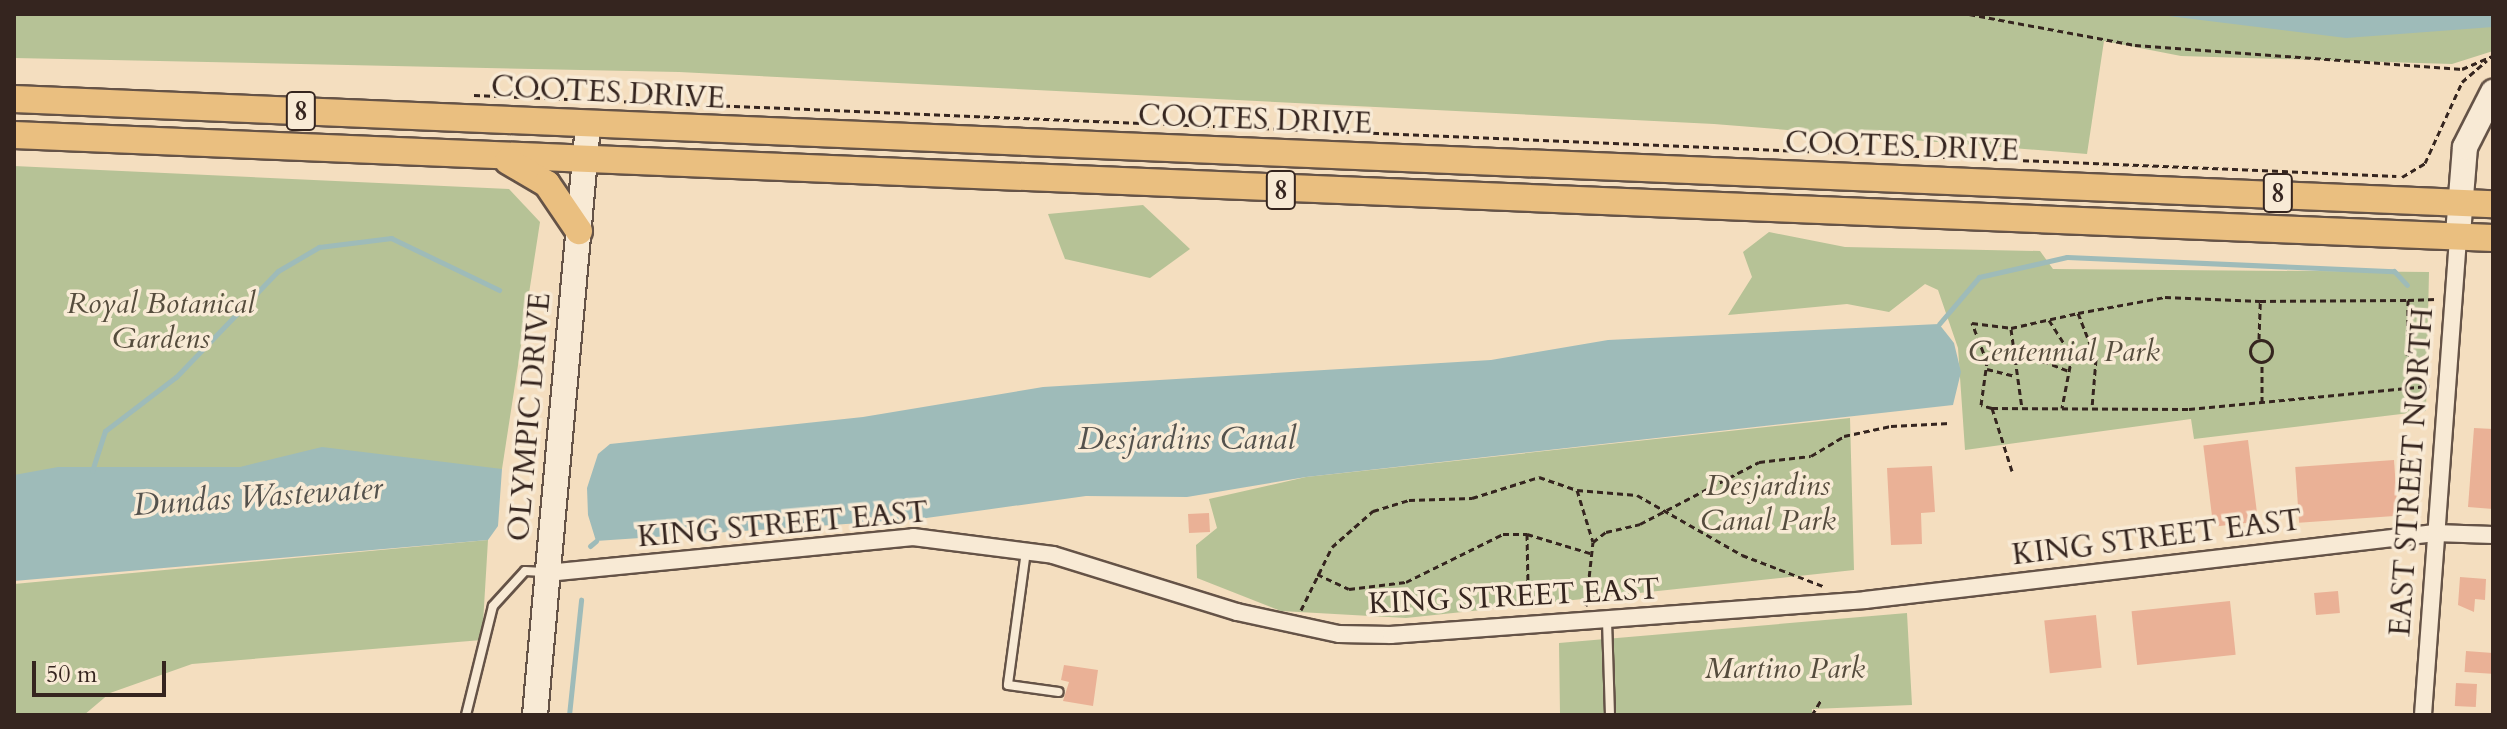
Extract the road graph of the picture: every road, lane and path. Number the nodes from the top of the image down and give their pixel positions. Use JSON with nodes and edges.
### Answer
{"nodes":[{"id":1,"x":1969,"y":14,"type":"edge"},
{"id":2,"x":2493,"y":55,"type":"edge"},
{"id":3,"x":2493,"y":92,"type":"edge"},
{"id":4,"x":468,"y":95,"type":"dead end"},
{"id":5,"x":14,"y":99,"type":"edge"},
{"id":6,"x":588,"y":125,"type":"junction"},
{"id":7,"x":14,"y":135,"type":"edge"},
{"id":8,"x":501,"y":157,"type":"junction"},
{"id":9,"x":586,"y":163,"type":"junction"},
{"id":10,"x":2402,"y":177,"type":"junction"},
{"id":11,"x":2417,"y":177,"type":"dead end"},
{"id":12,"x":2462,"y":200,"type":"junction"},
{"id":13,"x":2493,"y":204,"type":"edge"},
{"id":14,"x":579,"y":231,"type":"junction"},
{"id":15,"x":2458,"y":234,"type":"junction"},
{"id":16,"x":2493,"y":238,"type":"edge"},
{"id":17,"x":2450,"y":299,"type":"dead end"},
{"id":18,"x":2408,"y":300,"type":"junction"},
{"id":19,"x":2260,"y":301,"type":"junction"},
{"id":20,"x":2078,"y":313,"type":"junction"},
{"id":21,"x":2048,"y":319,"type":"junction"},
{"id":22,"x":2011,"y":328,"type":"junction"},
{"id":23,"x":2259,"y":339,"type":"junction"},
{"id":24,"x":2015,"y":350,"type":"junction"},
{"id":25,"x":2070,"y":352,"type":"junction"},
{"id":26,"x":2096,"y":359,"type":"junction"},
{"id":27,"x":2041,"y":362,"type":"junction"},
{"id":28,"x":2262,"y":362,"type":"junction"},
{"id":29,"x":1987,"y":369,"type":"junction"},
{"id":30,"x":2069,"y":371,"type":"junction"},
{"id":31,"x":2015,"y":376,"type":"junction"},
{"id":32,"x":2446,"y":384,"type":"junction"},
{"id":33,"x":2407,"y":388,"type":"junction"},
{"id":34,"x":2262,"y":402,"type":"junction"},
{"id":35,"x":1992,"y":408,"type":"junction"},
{"id":36,"x":2022,"y":408,"type":"junction"},
{"id":37,"x":2062,"y":408,"type":"junction"},
{"id":38,"x":2092,"y":408,"type":"junction"},
{"id":39,"x":1950,"y":423,"type":"dead end"},
{"id":40,"x":2012,"y":471,"type":"dead end"},
{"id":41,"x":1577,"y":490,"type":"junction"},
{"id":42,"x":1664,"y":509,"type":"junction"},
{"id":43,"x":2435,"y":533,"type":"junction"},
{"id":44,"x":1527,"y":534,"type":"junction"},
{"id":45,"x":2493,"y":535,"type":"edge"},
{"id":46,"x":1593,"y":542,"type":"junction"},
{"id":47,"x":1026,"y":551,"type":"junction"},
{"id":48,"x":1591,"y":553,"type":"junction"},
{"id":49,"x":547,"y":573,"type":"junction"},
{"id":50,"x":1317,"y":574,"type":"junction"},
{"id":51,"x":1528,"y":588,"type":"dead end"},
{"id":52,"x":1824,"y":603,"type":"junction"},
{"id":53,"x":1607,"y":620,"type":"junction"},
{"id":54,"x":1587,"y":621,"type":"junction"},
{"id":55,"x":1295,"y":624,"type":"junction"},
{"id":56,"x":1059,"y":692,"type":"dead end"},
{"id":57,"x":1821,"y":700,"type":"dead end"},
{"id":58,"x":466,"y":715,"type":"edge"},
{"id":59,"x":535,"y":715,"type":"edge"},
{"id":60,"x":1610,"y":715,"type":"edge"},
{"id":61,"x":1812,"y":715,"type":"edge"},
{"id":62,"x":2423,"y":715,"type":"edge"}],
"edges":[{"from":1,"to":2,"type":"path"},
{"from":2,"to":10,"type":"path"},
{"from":3,"to":12,"type":"main road"},
{"from":4,"to":10,"type":"path"},
{"from":5,"to":6,"type":"main road","name":"COOTES DRIVE","number":"8"},
{"from":6,"to":9,"type":"main road","name":"OLYMPIC DRIVE"},
{"from":6,"to":12,"type":"main road","name":"COOTES DRIVE","number":"8"},
{"from":7,"to":8,"type":"main road","number":"8"},
{"from":8,"to":9,"type":"main road","number":"8"},
{"from":8,"to":14,"type":"main road"},
{"from":9,"to":14,"type":"main road","name":"OLYMPIC DRIVE"},
{"from":9,"to":15,"type":"main road","number":"8"},
{"from":10,"to":11,"type":"path"},
{"from":12,"to":13,"type":"main road","name":"COOTES DRIVE","number":"8"},
{"from":12,"to":15,"type":"main road"},
{"from":14,"to":49,"type":"main road","name":"OLYMPIC DRIVE"},
{"from":15,"to":16,"type":"main road","number":"8"},
{"from":15,"to":32,"type":"street","name":"EAST STREET NORTH"},
{"from":17,"to":18,"type":"path"},
{"from":18,"to":19,"type":"path"},
{"from":18,"to":33,"type":"path"},
{"from":19,"to":20,"type":"path"},
{"from":19,"to":23,"type":"path"},
{"from":20,"to":21,"type":"path"},
{"from":20,"to":26,"type":"path"},
{"from":21,"to":22,"type":"path"},
{"from":21,"to":25,"type":"path"},
{"from":22,"to":24,"type":"path"},
{"from":22,"to":29,"type":"path"},
{"from":23,"to":28,"type":"path"},
{"from":23,"to":28,"type":"path"},
{"from":24,"to":27,"type":"path"},
{"from":24,"to":31,"type":"path"},
{"from":25,"to":26,"type":"path"},
{"from":25,"to":27,"type":"path"},
{"from":25,"to":30,"type":"path"},
{"from":26,"to":38,"type":"path"},
{"from":27,"to":30,"type":"path"},
{"from":28,"to":34,"type":"path"},
{"from":29,"to":31,"type":"path"},
{"from":29,"to":35,"type":"path"},
{"from":30,"to":37,"type":"path"},
{"from":31,"to":36,"type":"path"},
{"from":32,"to":33,"type":"path"},
{"from":32,"to":43,"type":"street","name":"EAST STREET NORTH"},
{"from":33,"to":34,"type":"path"},
{"from":34,"to":38,"type":"path"},
{"from":35,"to":36,"type":"path"},
{"from":35,"to":40,"type":"path"},
{"from":36,"to":37,"type":"path"},
{"from":37,"to":38,"type":"path"},
{"from":39,"to":42,"type":"path"},
{"from":41,"to":42,"type":"path"},
{"from":41,"to":46,"type":"path"},
{"from":41,"to":50,"type":"path"},
{"from":42,"to":46,"type":"path"},
{"from":42,"to":52,"type":"path"},
{"from":43,"to":45,"type":"street","name":"KING STREET EAST"},
{"from":43,"to":52,"type":"street","name":"KING STREET EAST"},
{"from":43,"to":62,"type":"street","name":"EAST STREET NORTH"},
{"from":44,"to":48,"type":"path"},
{"from":44,"to":50,"type":"path"},
{"from":44,"to":51,"type":"path"},
{"from":46,"to":48,"type":"path"},
{"from":47,"to":49,"type":"street","name":"KING STREET EAST"},
{"from":47,"to":55,"type":"street","name":"KING STREET EAST"},
{"from":47,"to":56,"type":"lane"},
{"from":48,"to":54,"type":"path"},
{"from":49,"to":58,"type":"lane"},
{"from":49,"to":59,"type":"main road","name":"OLYMPIC DRIVE"},
{"from":50,"to":55,"type":"path"},
{"from":52,"to":53,"type":"street","name":"KING STREET EAST"},
{"from":53,"to":54,"type":"street","name":"KING STREET EAST"},
{"from":53,"to":60,"type":"lane"},
{"from":54,"to":55,"type":"street","name":"KING STREET EAST"},
{"from":57,"to":61,"type":"path"}]}
